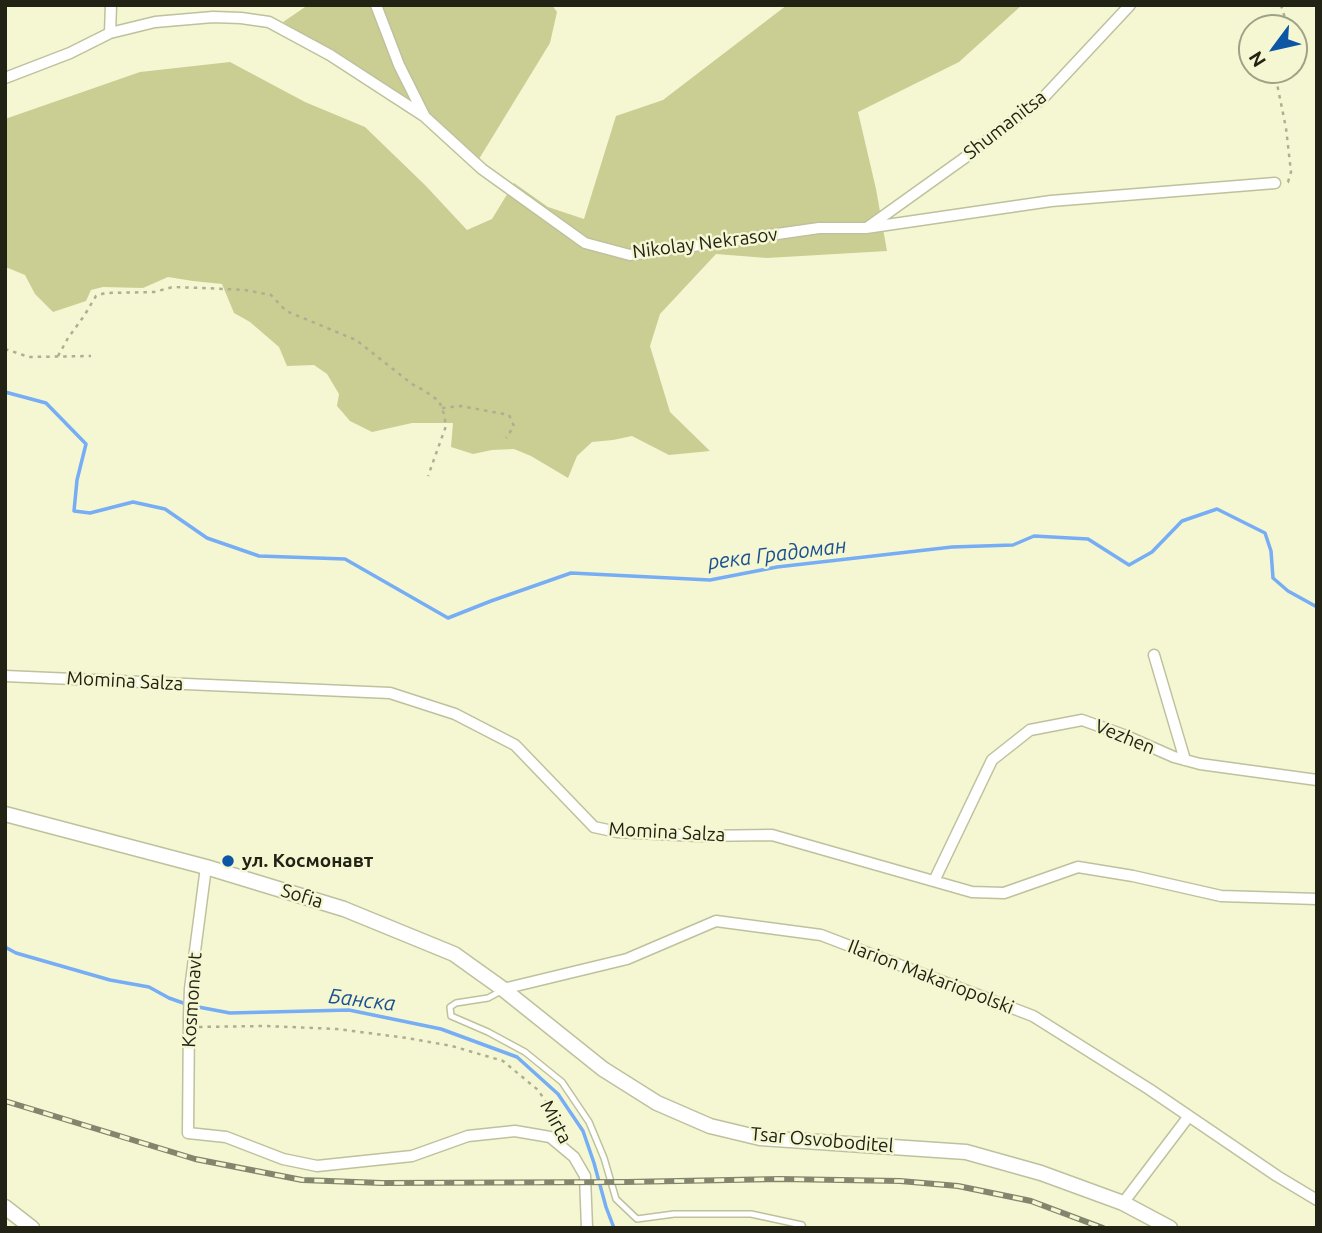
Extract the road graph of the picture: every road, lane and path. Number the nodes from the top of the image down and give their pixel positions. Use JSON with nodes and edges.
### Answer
{"nodes":[{"id":1,"x":111,"y":5,"type":"edge"},
{"id":2,"x":376,"y":5,"type":"edge"},
{"id":3,"x":1130,"y":5,"type":"edge"},
{"id":4,"x":110,"y":33,"type":"junction"},
{"id":5,"x":5,"y":78,"type":"edge"},
{"id":6,"x":1277,"y":84,"type":"edge"},
{"id":7,"x":424,"y":116,"type":"junction"},
{"id":8,"x":1275,"y":183,"type":"joint"},
{"id":9,"x":866,"y":228,"type":"junction"},
{"id":10,"x":5,"y":349,"type":"edge"},
{"id":11,"x":58,"y":356,"type":"junction"},
{"id":12,"x":91,"y":356,"type":"dead end"},
{"id":13,"x":442,"y":408,"type":"junction"},
{"id":14,"x":506,"y":438,"type":"dead end"},
{"id":15,"x":428,"y":476,"type":"dead end"},
{"id":16,"x":1154,"y":655,"type":"dead end"},
{"id":17,"x":5,"y":676,"type":"edge"},
{"id":18,"x":1185,"y":760,"type":"junction"},
{"id":19,"x":1317,"y":779,"type":"edge"},
{"id":20,"x":5,"y":814,"type":"edge"},
{"id":21,"x":206,"y":867,"type":"junction"},
{"id":22,"x":934,"y":881,"type":"junction"},
{"id":23,"x":1317,"y":899,"type":"edge"},
{"id":24,"x":503,"y":989,"type":"junction"},
{"id":25,"x":189,"y":1022,"type":"junction"},
{"id":26,"x":1189,"y":1116,"type":"junction"},
{"id":27,"x":188,"y":1133,"type":"joint"},
{"id":28,"x":565,"y":1135,"type":"dead end"},
{"id":29,"x":1317,"y":1200,"type":"edge"},
{"id":30,"x":1123,"y":1203,"type":"junction"},
{"id":31,"x":5,"y":1207,"type":"edge"},
{"id":32,"x":32,"y":1228,"type":"edge"},
{"id":33,"x":587,"y":1228,"type":"edge"},
{"id":34,"x":803,"y":1228,"type":"edge"},
{"id":35,"x":1170,"y":1228,"type":"edge"}],
"edges":[{"from":1,"to":4,"type":"street"},
{"from":2,"to":7,"type":"street"},
{"from":3,"to":9,"type":"street","name":"Shumanitsa"},
{"from":4,"to":5,"type":"street","name":"Nikolay Nekrasov"},
{"from":4,"to":7,"type":"street","name":"Nikolay Nekrasov"},
{"from":6,"to":8,"type":"path"},
{"from":7,"to":9,"type":"street","name":"Nikolay Nekrasov"},
{"from":8,"to":9,"type":"street","name":"Nikolay Nekrasov"},
{"from":10,"to":11,"type":"path"},
{"from":11,"to":12,"type":"path"},
{"from":11,"to":13,"type":"path"},
{"from":13,"to":14,"type":"path"},
{"from":13,"to":15,"type":"path"},
{"from":16,"to":18,"type":"street"},
{"from":17,"to":22,"type":"street","name":"Momina Salza"},
{"from":18,"to":19,"type":"street","name":"Vezhen"},
{"from":18,"to":22,"type":"street","name":"Vezhen"},
{"from":20,"to":21,"type":"street","name":"Sofia"},
{"from":21,"to":24,"type":"street","name":"Sofia"},
{"from":21,"to":25,"type":"street","name":"Kosmonavt"},
{"from":22,"to":23,"type":"street","name":"Momina Salza"},
{"from":24,"to":26,"type":"street","name":"Ilarion Makariopolski"},
{"from":24,"to":30,"type":"street","name":"Tsar Osvoboditel"},
{"from":24,"to":34,"type":"lane"},
{"from":25,"to":27,"type":"street","name":"Kosmonavt"},
{"from":25,"to":28,"type":"path","name":"Mirta"},
{"from":26,"to":29,"type":"street","name":"Ilarion Makariopolski"},
{"from":26,"to":30,"type":"street"},
{"from":27,"to":33,"type":"street","name":"Mirta"},
{"from":30,"to":35,"type":"street","name":"Tsar Osvoboditel"},
{"from":31,"to":32,"type":"street"}]}
